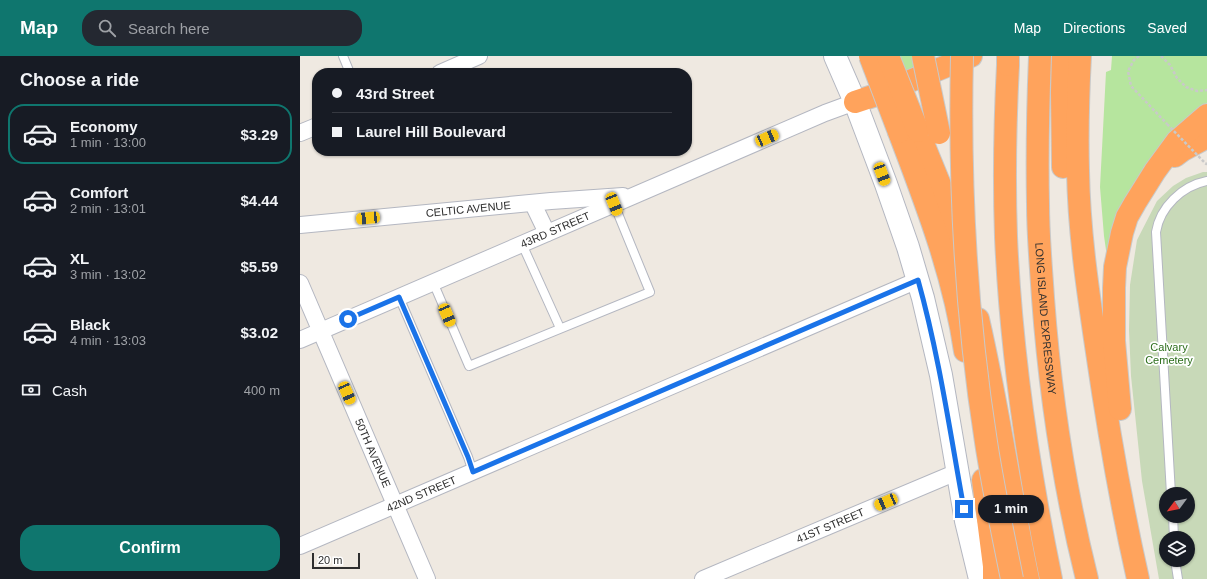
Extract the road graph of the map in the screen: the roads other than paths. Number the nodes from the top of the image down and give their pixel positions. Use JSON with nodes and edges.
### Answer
{"nodes":[{"id":1,"x":343,"y":56,"type":"edge"},
{"id":2,"x":479,"y":56,"type":"edge"},
{"id":3,"x":835,"y":56,"type":"edge"},
{"id":4,"x":870,"y":56,"type":"edge"},
{"id":5,"x":888,"y":56,"type":"edge"},
{"id":6,"x":924,"y":56,"type":"edge"},
{"id":7,"x":962,"y":56,"type":"edge"},
{"id":8,"x":971,"y":56,"type":"edge"},
{"id":9,"x":1040,"y":56,"type":"edge"},
{"id":10,"x":1063,"y":56,"type":"edge"},
{"id":11,"x":1080,"y":56,"type":"edge"},
{"id":12,"x":1008,"y":60,"type":"edge"},
{"id":13,"x":348,"y":68,"type":"edge"},
{"id":14,"x":451,"y":68,"type":"edge"},
{"id":15,"x":855,"y":102,"type":"junction"},
{"id":16,"x":1207,"y":115,"type":"edge"},
{"id":17,"x":312,"y":128,"type":"edge"},
{"id":18,"x":919,"y":132,"type":"junction"},
{"id":19,"x":300,"y":133,"type":"edge"},
{"id":20,"x":1207,"y":137,"type":"edge"},
{"id":21,"x":1155,"y":171,"type":"junction"},
{"id":22,"x":1207,"y":181,"type":"edge"},
{"id":23,"x":636,"y":195,"type":"junction"},
{"id":24,"x":533,"y":204,"type":"junction"},
{"id":25,"x":614,"y":204,"type":"junction"},
{"id":26,"x":300,"y":224,"type":"edge"},
{"id":27,"x":547,"y":233,"type":"junction"},
{"id":28,"x":522,"y":244,"type":"junction"},
{"id":29,"x":918,"y":280,"type":"junction"},
{"id":30,"x":433,"y":282,"type":"junction"},
{"id":31,"x":300,"y":283,"type":"edge"},
{"id":32,"x":399,"y":297,"type":"junction"},
{"id":33,"x":560,"y":328,"type":"junction"},
{"id":34,"x":320,"y":331,"type":"junction"},
{"id":35,"x":300,"y":340,"type":"edge"},
{"id":36,"x":473,"y":472,"type":"junction"},
{"id":37,"x":957,"y":472,"type":"junction"},
{"id":38,"x":1171,"y":487,"type":"edge"},
{"id":39,"x":396,"y":504,"type":"junction"},
{"id":40,"x":300,"y":546,"type":"edge"},
{"id":41,"x":1176,"y":567,"type":"edge"},
{"id":42,"x":1137,"y":573,"type":"edge"},
{"id":43,"x":428,"y":579,"type":"edge"},
{"id":44,"x":703,"y":579,"type":"edge"},
{"id":45,"x":980,"y":579,"type":"edge"},
{"id":46,"x":994,"y":579,"type":"edge"},
{"id":47,"x":1012,"y":579,"type":"edge"},
{"id":48,"x":1028,"y":579,"type":"edge"},
{"id":49,"x":1051,"y":579,"type":"edge"},
{"id":50,"x":1086,"y":579,"type":"edge"},
{"id":51,"x":1178,"y":579,"type":"edge"}],
"edges":[{"from":1,"to":13,"type":"lane"},
{"from":2,"to":14,"type":"street"},
{"from":3,"to":15,"type":"main road"},
{"from":4,"to":18,"type":"highway","bridge":true},
{"from":5,"to":18,"type":"highway","bridge":true},
{"from":6,"to":18,"type":"highway","bridge":true},
{"from":7,"to":47,"type":"highway","bridge":true},
{"from":8,"to":15,"type":"highway"},
{"from":9,"to":50,"type":"highway","name":"LONG ISLAND EXPRESSWAY"},
{"from":10,"to":42,"type":"highway"},
{"from":11,"to":42,"type":"highway"},
{"from":12,"to":49,"type":"highway"},
{"from":15,"to":23,"type":"street","name":"43RD STREET"},
{"from":15,"to":29,"type":"main road"},
{"from":16,"to":21,"type":"highway"},
{"from":17,"to":19,"type":"street"},
{"from":18,"to":46,"type":"highway"},
{"from":18,"to":48,"type":"highway"},
{"from":20,"to":21,"type":"highway"},
{"from":21,"to":42,"type":"highway"},
{"from":22,"to":38,"type":"lane"},
{"from":23,"to":24,"type":"street","name":"CELTIC AVENUE"},
{"from":23,"to":25,"type":"street","name":"43RD STREET"},
{"from":24,"to":26,"type":"street","name":"CELTIC AVENUE"},
{"from":24,"to":27,"type":"street"},
{"from":25,"to":27,"type":"street","name":"43RD STREET"},
{"from":25,"to":33,"type":"lane"},
{"from":27,"to":28,"type":"street","name":"43RD STREET"},
{"from":28,"to":30,"type":"street","name":"43RD STREET"},
{"from":28,"to":33,"type":"lane"},
{"from":29,"to":36,"type":"street","name":"42ND STREET"},
{"from":29,"to":37,"type":"main road"},
{"from":30,"to":32,"type":"street","name":"43RD STREET"},
{"from":30,"to":33,"type":"lane"},
{"from":31,"to":34,"type":"street","name":"50TH AVENUE"},
{"from":32,"to":34,"type":"street","name":"43RD STREET"},
{"from":32,"to":36,"type":"lane"},
{"from":34,"to":35,"type":"street","name":"43RD STREET"},
{"from":34,"to":39,"type":"street","name":"50TH AVENUE"},
{"from":36,"to":39,"type":"street","name":"42ND STREET"},
{"from":37,"to":44,"type":"street","name":"41ST STREET"},
{"from":37,"to":45,"type":"main road"},
{"from":39,"to":40,"type":"street","name":"42ND STREET"},
{"from":39,"to":43,"type":"street","name":"50TH AVENUE"},
{"from":41,"to":51,"type":"lane"}]}
